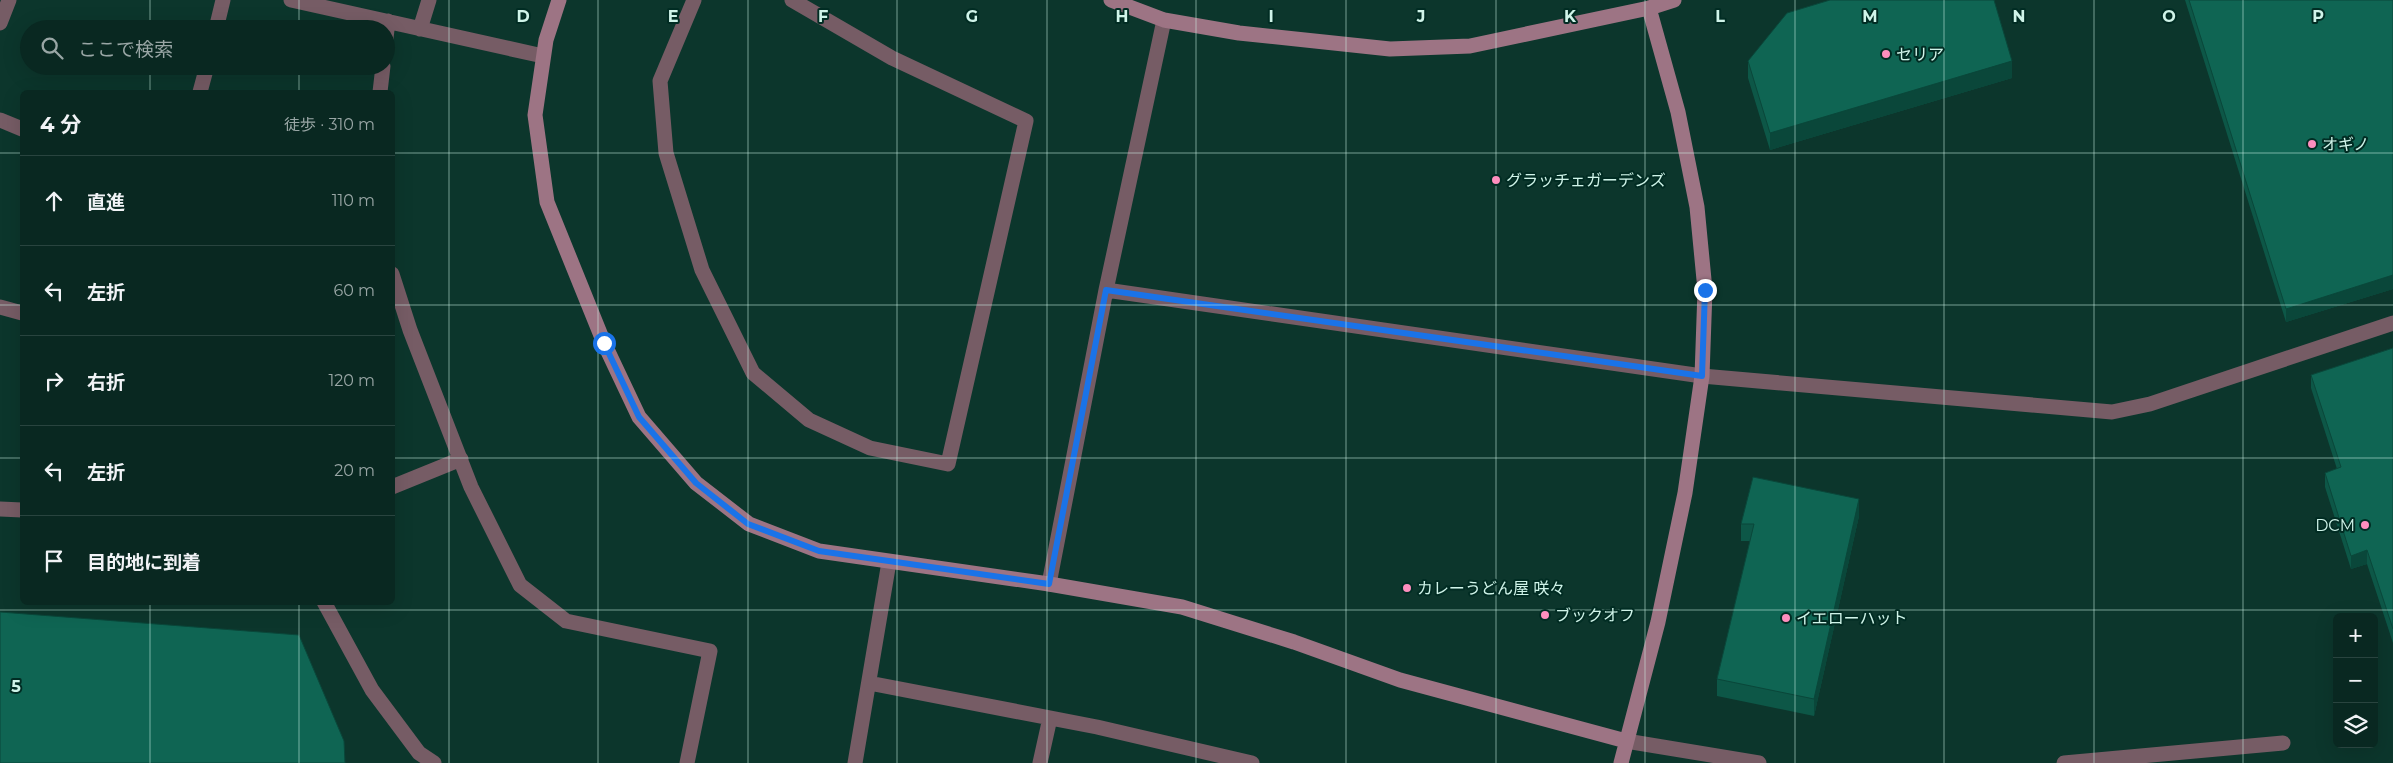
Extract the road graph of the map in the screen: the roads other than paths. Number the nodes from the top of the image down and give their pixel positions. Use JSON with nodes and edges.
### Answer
{"nodes":[{"id":1,"x":9,"y":0,"type":"edge"},
{"id":2,"x":223,"y":0,"type":"edge"},
{"id":3,"x":291,"y":0,"type":"edge"},
{"id":4,"x":429,"y":0,"type":"edge"},
{"id":5,"x":559,"y":0,"type":"edge"},
{"id":6,"x":694,"y":0,"type":"edge"},
{"id":7,"x":792,"y":0,"type":"edge"},
{"id":8,"x":1111,"y":0,"type":"edge"},
{"id":9,"x":1674,"y":0,"type":"edge"},
{"id":10,"x":1649,"y":8,"type":"junction"},
{"id":11,"x":218,"y":20,"type":"edge"},
{"id":12,"x":383,"y":20,"type":"edge"},
{"id":13,"x":1164,"y":20,"type":"junction"},
{"id":14,"x":0,"y":23,"type":"edge"},
{"id":15,"x":395,"y":23,"type":"edge"},
{"id":16,"x":420,"y":28,"type":"junction"},
{"id":17,"x":543,"y":56,"type":"junction"},
{"id":18,"x":205,"y":75,"type":"edge"},
{"id":19,"x":382,"y":75,"type":"edge"},
{"id":20,"x":201,"y":90,"type":"edge"},
{"id":21,"x":380,"y":90,"type":"edge"},
{"id":22,"x":0,"y":120,"type":"edge"},
{"id":23,"x":20,"y":128,"type":"edge"},
{"id":24,"x":1106,"y":290,"type":"junction"},
{"id":25,"x":396,"y":294,"type":"edge"},
{"id":26,"x":0,"y":307,"type":"edge"},
{"id":27,"x":20,"y":312,"type":"edge"},
{"id":28,"x":2393,"y":323,"type":"edge"},
{"id":29,"x":1702,"y":376,"type":"junction"},
{"id":30,"x":461,"y":459,"type":"junction"},
{"id":31,"x":395,"y":486,"type":"edge"},
{"id":32,"x":0,"y":509,"type":"edge"},
{"id":33,"x":20,"y":510,"type":"edge"},
{"id":34,"x":890,"y":562,"type":"junction"},
{"id":35,"x":1049,"y":584,"type":"junction"},
{"id":36,"x":326,"y":605,"type":"edge"},
{"id":37,"x":869,"y":683,"type":"junction"},
{"id":38,"x":1050,"y":718,"type":"junction"},
{"id":39,"x":1626,"y":741,"type":"junction"},
{"id":40,"x":2283,"y":743,"type":"dead end"},
{"id":41,"x":415,"y":758,"type":"edge"},
{"id":42,"x":434,"y":763,"type":"edge"},
{"id":43,"x":687,"y":763,"type":"edge"},
{"id":44,"x":855,"y":763,"type":"edge"},
{"id":45,"x":1040,"y":763,"type":"edge"},
{"id":46,"x":1252,"y":763,"type":"edge"},
{"id":47,"x":1621,"y":763,"type":"edge"},
{"id":48,"x":1759,"y":763,"type":"edge"},
{"id":49,"x":2064,"y":763,"type":"edge"}],
"edges":[{"from":1,"to":14,"type":"street"},
{"from":2,"to":11,"type":"street"},
{"from":3,"to":12,"type":"street"},
{"from":4,"to":16,"type":"street"},
{"from":5,"to":17,"type":"street"},
{"from":6,"to":7,"type":"street"},
{"from":8,"to":13,"type":"street"},
{"from":9,"to":10,"type":"street"},
{"from":10,"to":13,"type":"street"},
{"from":10,"to":29,"type":"street"},
{"from":13,"to":24,"type":"street"},
{"from":15,"to":16,"type":"street"},
{"from":16,"to":17,"type":"street"},
{"from":17,"to":34,"type":"street"},
{"from":18,"to":20,"type":"street"},
{"from":19,"to":21,"type":"street"},
{"from":22,"to":23,"type":"street"},
{"from":24,"to":29,"type":"street"},
{"from":24,"to":35,"type":"street"},
{"from":25,"to":30,"type":"street"},
{"from":26,"to":27,"type":"street"},
{"from":28,"to":29,"type":"street"},
{"from":29,"to":39,"type":"street"},
{"from":30,"to":31,"type":"street"},
{"from":30,"to":43,"type":"street"},
{"from":32,"to":33,"type":"street"},
{"from":34,"to":35,"type":"street"},
{"from":34,"to":37,"type":"street"},
{"from":35,"to":39,"type":"street"},
{"from":36,"to":41,"type":"street"},
{"from":37,"to":38,"type":"street"},
{"from":37,"to":44,"type":"street"},
{"from":38,"to":45,"type":"street"},
{"from":38,"to":46,"type":"street"},
{"from":39,"to":47,"type":"street"},
{"from":39,"to":48,"type":"street"},
{"from":40,"to":49,"type":"street"},
{"from":41,"to":42,"type":"street"}]}
